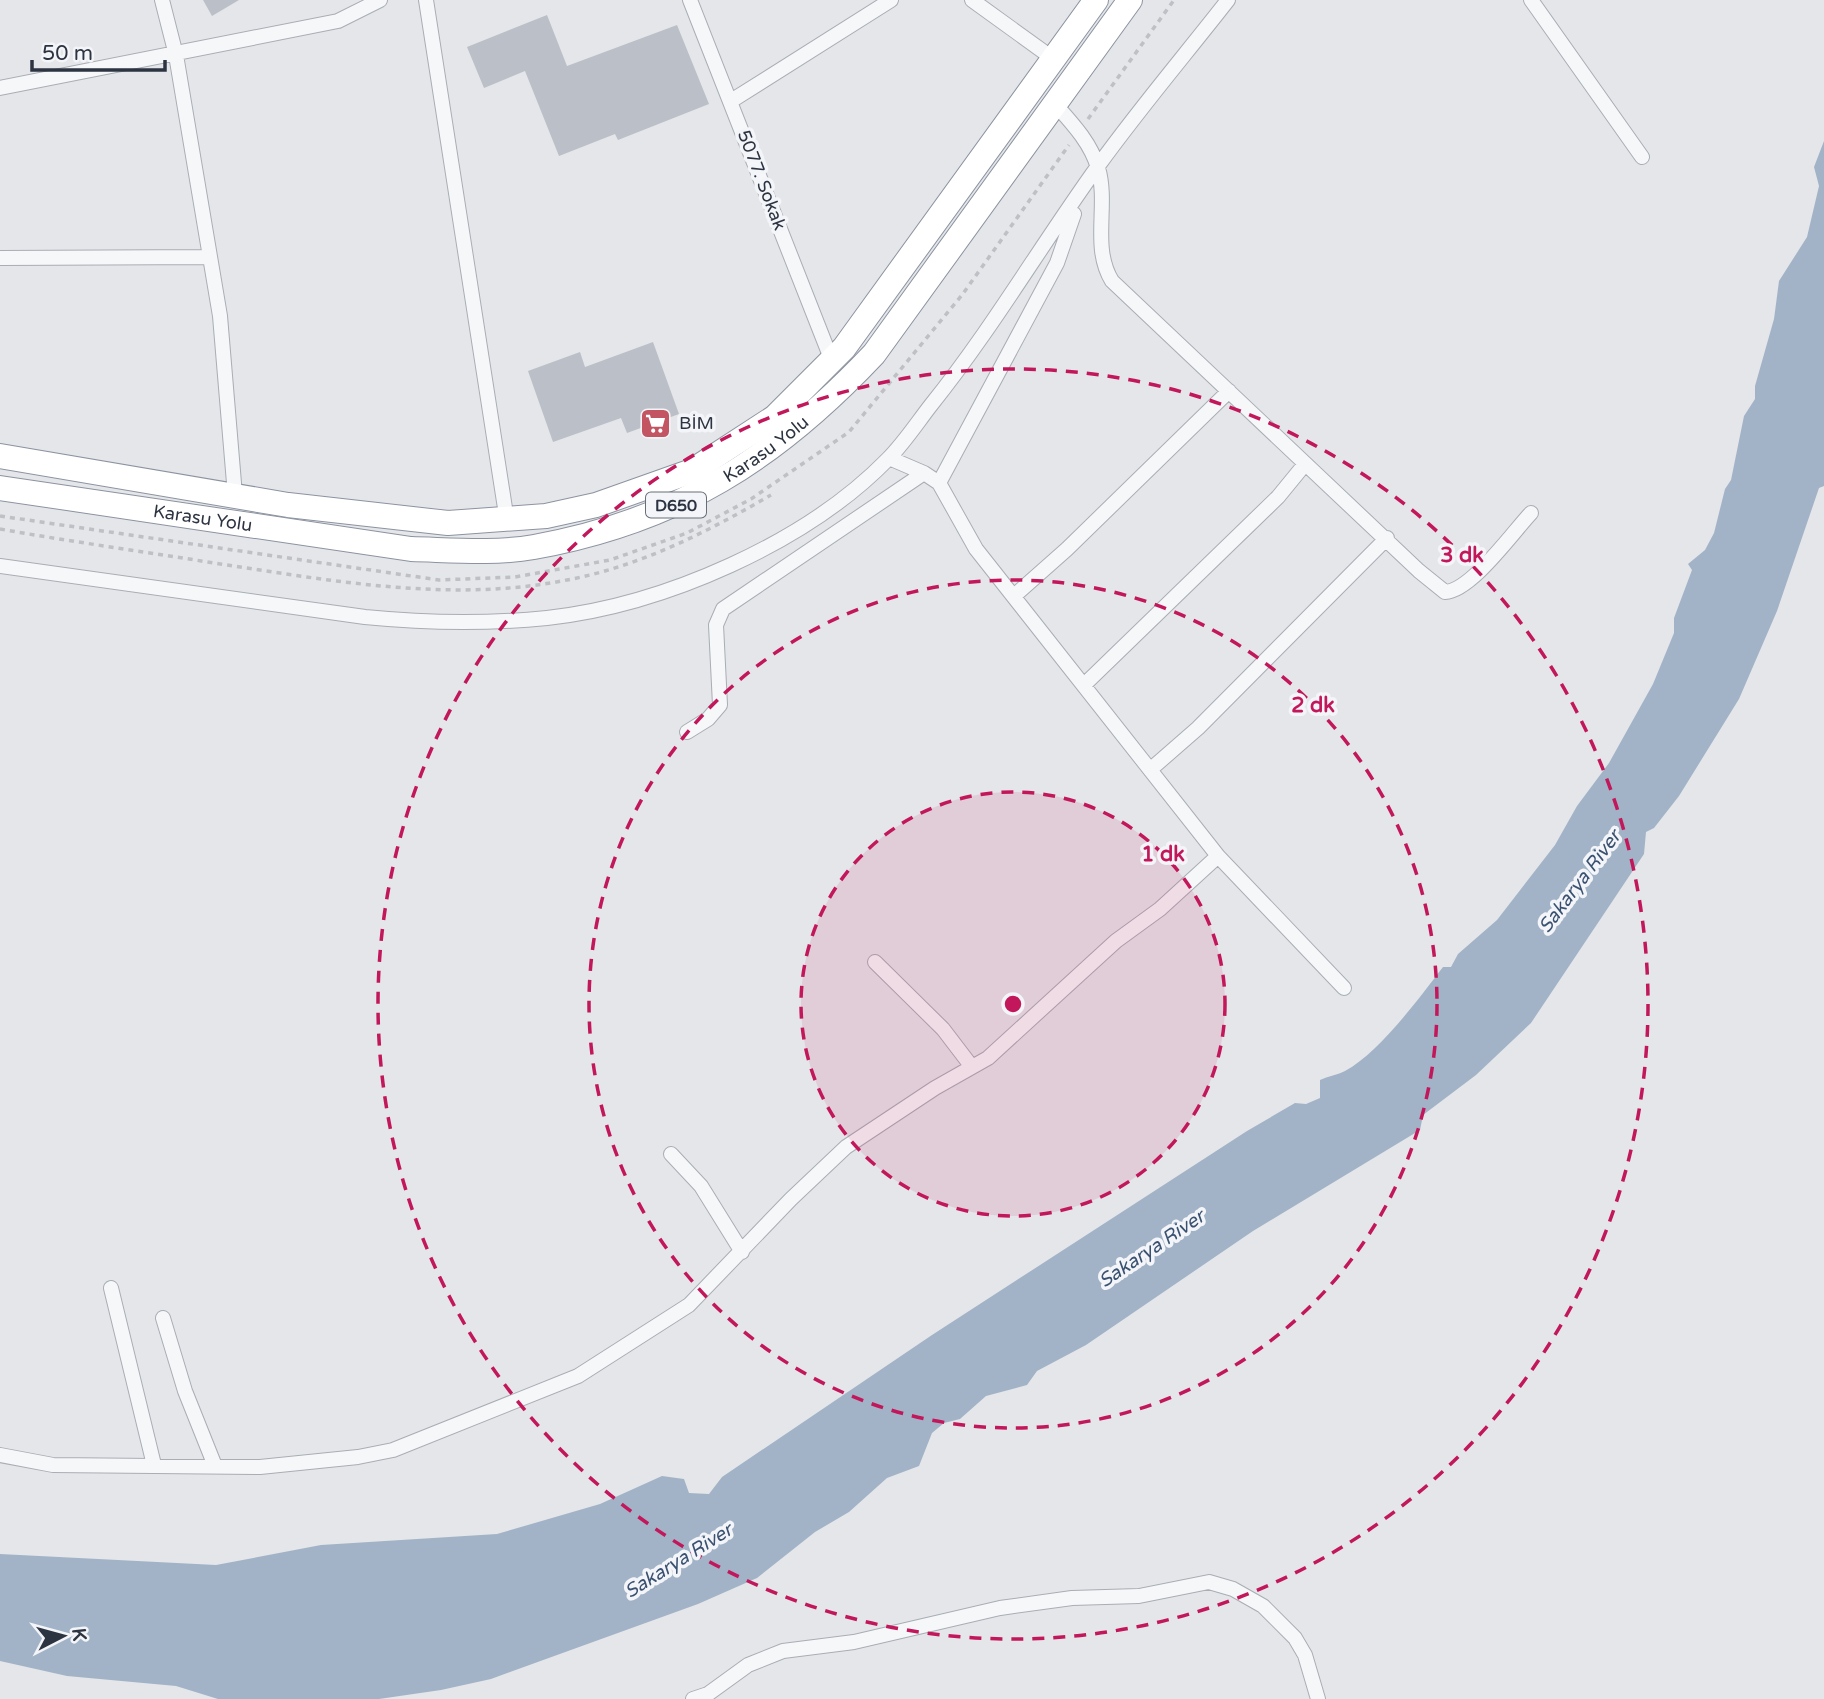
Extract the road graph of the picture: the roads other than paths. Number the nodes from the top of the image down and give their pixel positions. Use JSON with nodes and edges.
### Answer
{"nodes":[{"id":1,"x":162,"y":0,"type":"edge"},
{"id":2,"x":380,"y":0,"type":"edge"},
{"id":3,"x":426,"y":0,"type":"edge"},
{"id":4,"x":690,"y":0,"type":"edge"},
{"id":5,"x":891,"y":0,"type":"edge"},
{"id":6,"x":972,"y":0,"type":"edge"},
{"id":7,"x":1096,"y":0,"type":"edge"},
{"id":8,"x":1130,"y":0,"type":"edge"},
{"id":9,"x":1228,"y":0,"type":"edge"},
{"id":10,"x":1531,"y":0,"type":"edge"},
{"id":11,"x":176,"y":55,"type":"junction"},
{"id":12,"x":1055,"y":60,"type":"junction"},
{"id":13,"x":0,"y":88,"type":"edge"},
{"id":14,"x":731,"y":102,"type":"junction"},
{"id":15,"x":1055,"y":104,"type":"junction"},
{"id":16,"x":1642,"y":157,"type":"dead end"},
{"id":17,"x":1098,"y":166,"type":"junction"},
{"id":18,"x":1081,"y":192,"type":"junction"},
{"id":19,"x":210,"y":257,"type":"junction"},
{"id":20,"x":0,"y":258,"type":"edge"},
{"id":21,"x":832,"y":361,"type":"junction"},
{"id":22,"x":1230,"y":391,"type":"junction"},
{"id":23,"x":0,"y":456,"type":"edge"},
{"id":24,"x":889,"y":458,"type":"junction"},
{"id":25,"x":1306,"y":464,"type":"junction"},
{"id":26,"x":924,"y":473,"type":"junction"},
{"id":27,"x":939,"y":483,"type":"junction"},
{"id":28,"x":0,"y":488,"type":"edge"},
{"id":29,"x":235,"y":495,"type":"junction"},
{"id":30,"x":1531,"y":513,"type":"dead end"},
{"id":31,"x":507,"y":521,"type":"junction"},
{"id":32,"x":1387,"y":538,"type":"junction"},
{"id":33,"x":0,"y":566,"type":"edge"},
{"id":34,"x":1014,"y":596,"type":"junction"},
{"id":35,"x":1085,"y":684,"type":"junction"},
{"id":36,"x":687,"y":732,"type":"dead end"},
{"id":37,"x":1152,"y":769,"type":"junction"},
{"id":38,"x":1218,"y":856,"type":"junction"},
{"id":39,"x":875,"y":962,"type":"dead end"},
{"id":40,"x":1344,"y":988,"type":"dead end"},
{"id":41,"x":972,"y":1067,"type":"junction"},
{"id":42,"x":671,"y":1154,"type":"dead end"},
{"id":43,"x":742,"y":1252,"type":"junction"},
{"id":44,"x":111,"y":1288,"type":"dead end"},
{"id":45,"x":163,"y":1318,"type":"dead end"},
{"id":46,"x":0,"y":1455,"type":"edge"},
{"id":47,"x":153,"y":1465,"type":"junction"},
{"id":48,"x":215,"y":1466,"type":"junction"},
{"id":49,"x":693,"y":1699,"type":"edge"},
{"id":50,"x":1318,"y":1699,"type":"edge"}],
"edges":[{"from":1,"to":11,"type":"street"},
{"from":2,"to":11,"type":"street"},
{"from":3,"to":31,"type":"street"},
{"from":4,"to":14,"type":"street","name":"5077. Sokak"},
{"from":5,"to":14,"type":"street"},
{"from":6,"to":12,"type":"street"},
{"from":7,"to":12,"type":"highway","name":"Karasu Yolu","number":"D650"},
{"from":8,"to":15,"type":"highway","name":"Karasu Yolu","number":"D650"},
{"from":9,"to":17,"type":"street"},
{"from":10,"to":16,"type":"street"},
{"from":11,"to":13,"type":"street"},
{"from":11,"to":19,"type":"street"},
{"from":12,"to":21,"type":"highway","name":"Karasu Yolu","number":"D650"},
{"from":14,"to":21,"type":"street","name":"5077. Sokak"},
{"from":15,"to":17,"type":"street"},
{"from":15,"to":28,"type":"highway","name":"Karasu Yolu","number":"D650"},
{"from":17,"to":18,"type":"street"},
{"from":17,"to":22,"type":"street"},
{"from":18,"to":24,"type":"street"},
{"from":18,"to":27,"type":"street"},
{"from":19,"to":20,"type":"street"},
{"from":19,"to":29,"type":"street"},
{"from":21,"to":31,"type":"highway","name":"Karasu Yolu","number":"D650"},
{"from":22,"to":25,"type":"street"},
{"from":22,"to":34,"type":"street"},
{"from":23,"to":29,"type":"highway","name":"Karasu Yolu","number":"D650"},
{"from":24,"to":26,"type":"street"},
{"from":24,"to":33,"type":"street"},
{"from":25,"to":32,"type":"street"},
{"from":25,"to":35,"type":"street"},
{"from":26,"to":27,"type":"street"},
{"from":26,"to":36,"type":"street"},
{"from":27,"to":34,"type":"street"},
{"from":29,"to":31,"type":"highway","name":"Karasu Yolu","number":"D650"},
{"from":30,"to":32,"type":"street"},
{"from":32,"to":37,"type":"street"},
{"from":34,"to":35,"type":"street"},
{"from":35,"to":37,"type":"street"},
{"from":37,"to":38,"type":"street"},
{"from":38,"to":40,"type":"street"},
{"from":38,"to":41,"type":"street"},
{"from":39,"to":41,"type":"street"},
{"from":41,"to":43,"type":"street"},
{"from":42,"to":43,"type":"street"},
{"from":43,"to":48,"type":"street"},
{"from":44,"to":47,"type":"street"},
{"from":45,"to":48,"type":"street"},
{"from":46,"to":47,"type":"street"},
{"from":47,"to":48,"type":"street"},
{"from":49,"to":50,"type":"street"}]}
